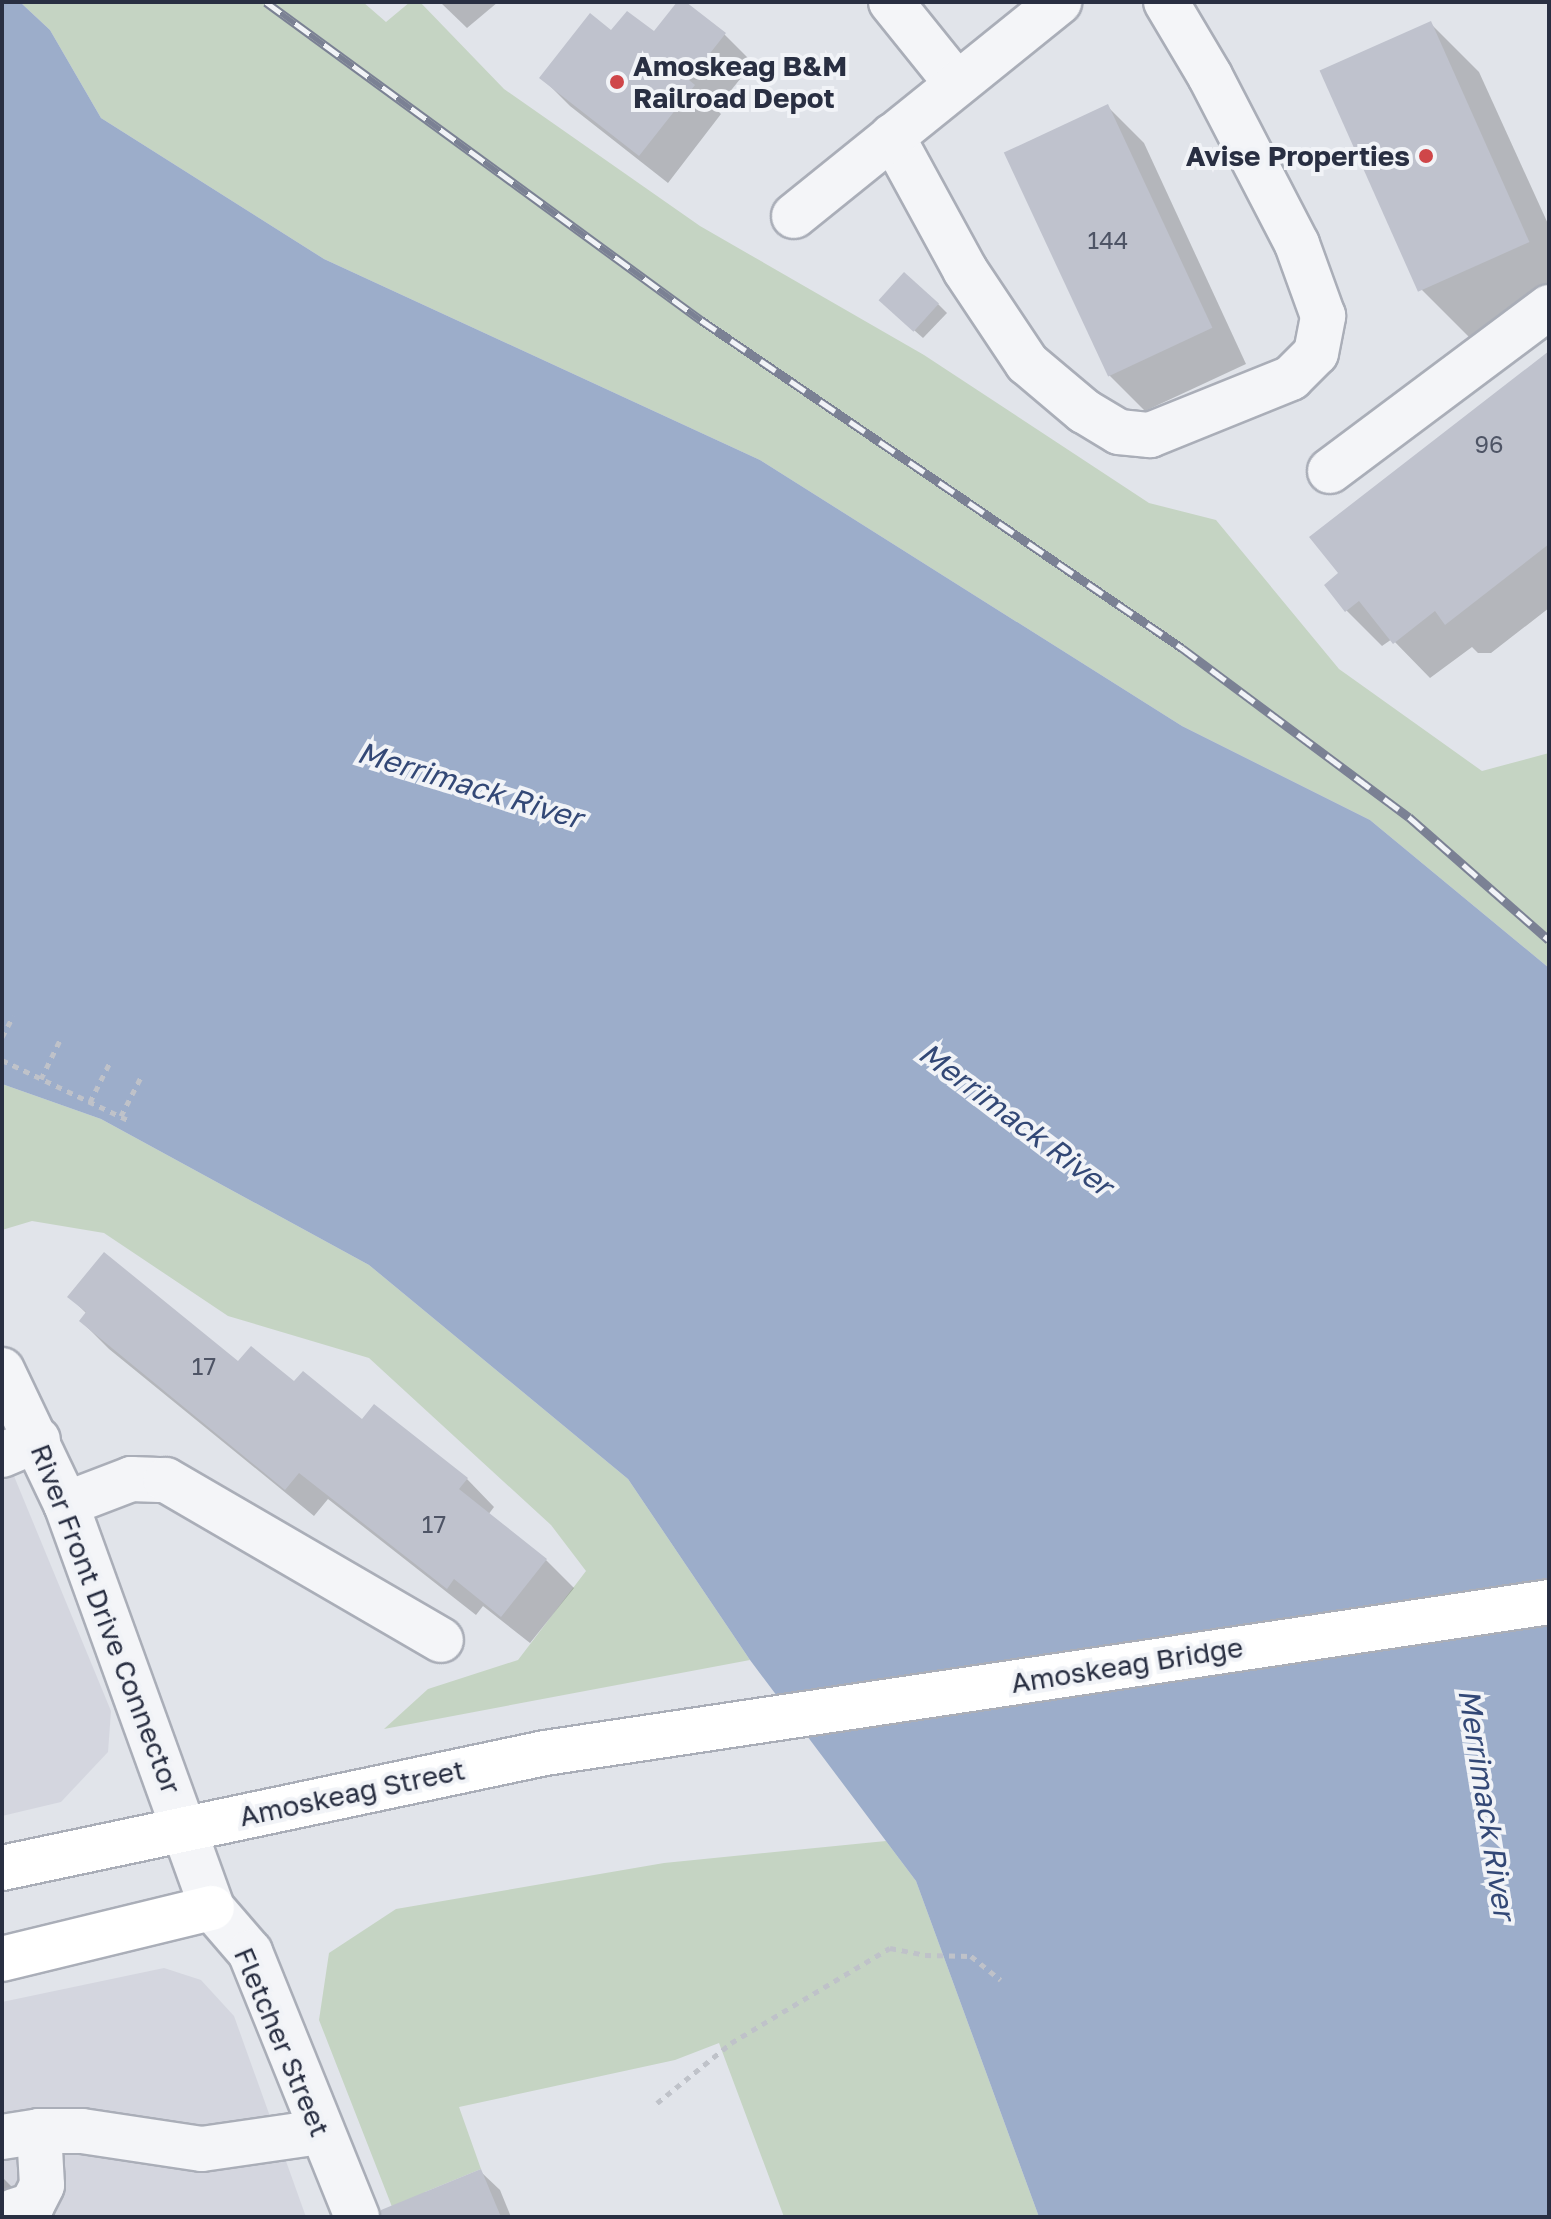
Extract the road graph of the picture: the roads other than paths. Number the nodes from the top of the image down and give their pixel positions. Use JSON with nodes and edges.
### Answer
{"nodes":[{"id":1,"x":891,"y":2,"type":"edge"},
{"id":2,"x":1059,"y":2,"type":"edge"},
{"id":3,"x":1166,"y":2,"type":"edge"},
{"id":4,"x":957,"y":84,"type":"junction"},
{"id":5,"x":892,"y":136,"type":"junction"},
{"id":6,"x":794,"y":216,"type":"dead end"},
{"id":7,"x":1549,"y":307,"type":"edge"},
{"id":8,"x":1330,"y":471,"type":"dead end"},
{"id":9,"x":2,"y":1370,"type":"edge"},
{"id":10,"x":20,"y":1447,"type":"edge"},
{"id":11,"x":66,"y":1504,"type":"junction"},
{"id":12,"x":1549,"y":1602,"type":"edge"},
{"id":13,"x":441,"y":1640,"type":"dead end"},
{"id":14,"x":704,"y":1729,"type":"joint"},
{"id":15,"x":185,"y":1827,"type":"junction"},
{"id":16,"x":2,"y":1868,"type":"edge"},
{"id":17,"x":212,"y":1908,"type":"junction"},
{"id":18,"x":2,"y":1959,"type":"edge"},
{"id":19,"x":320,"y":2132,"type":"junction"},
{"id":20,"x":21,"y":2134,"type":"edge"},
{"id":21,"x":14,"y":2211,"type":"dead end"},
{"id":22,"x":357,"y":2217,"type":"edge"}],
"edges":[{"from":1,"to":4,"type":"street"},
{"from":2,"to":4,"type":"street"},
{"from":3,"to":5,"type":"street"},
{"from":4,"to":5,"type":"street"},
{"from":5,"to":6,"type":"street"},
{"from":7,"to":8,"type":"street"},
{"from":9,"to":10,"type":"street","name":"River Front Drive Connector"},
{"from":10,"to":11,"type":"street","name":"River Front Drive Connector"},
{"from":11,"to":13,"type":"street"},
{"from":11,"to":15,"type":"street","name":"River Front Drive Connector"},
{"from":12,"to":14,"type":"main road","name":"Amoskeag Bridge"},
{"from":14,"to":15,"type":"main road","name":"Amoskeag Street"},
{"from":15,"to":16,"type":"main road","name":"Amoskeag Street"},
{"from":15,"to":17,"type":"street","name":"Fletcher Street"},
{"from":17,"to":18,"type":"main road"},
{"from":17,"to":19,"type":"street","name":"Fletcher Street"},
{"from":19,"to":20,"type":"street"},
{"from":19,"to":22,"type":"street","name":"Fletcher Street"},
{"from":20,"to":21,"type":"street"}]}
